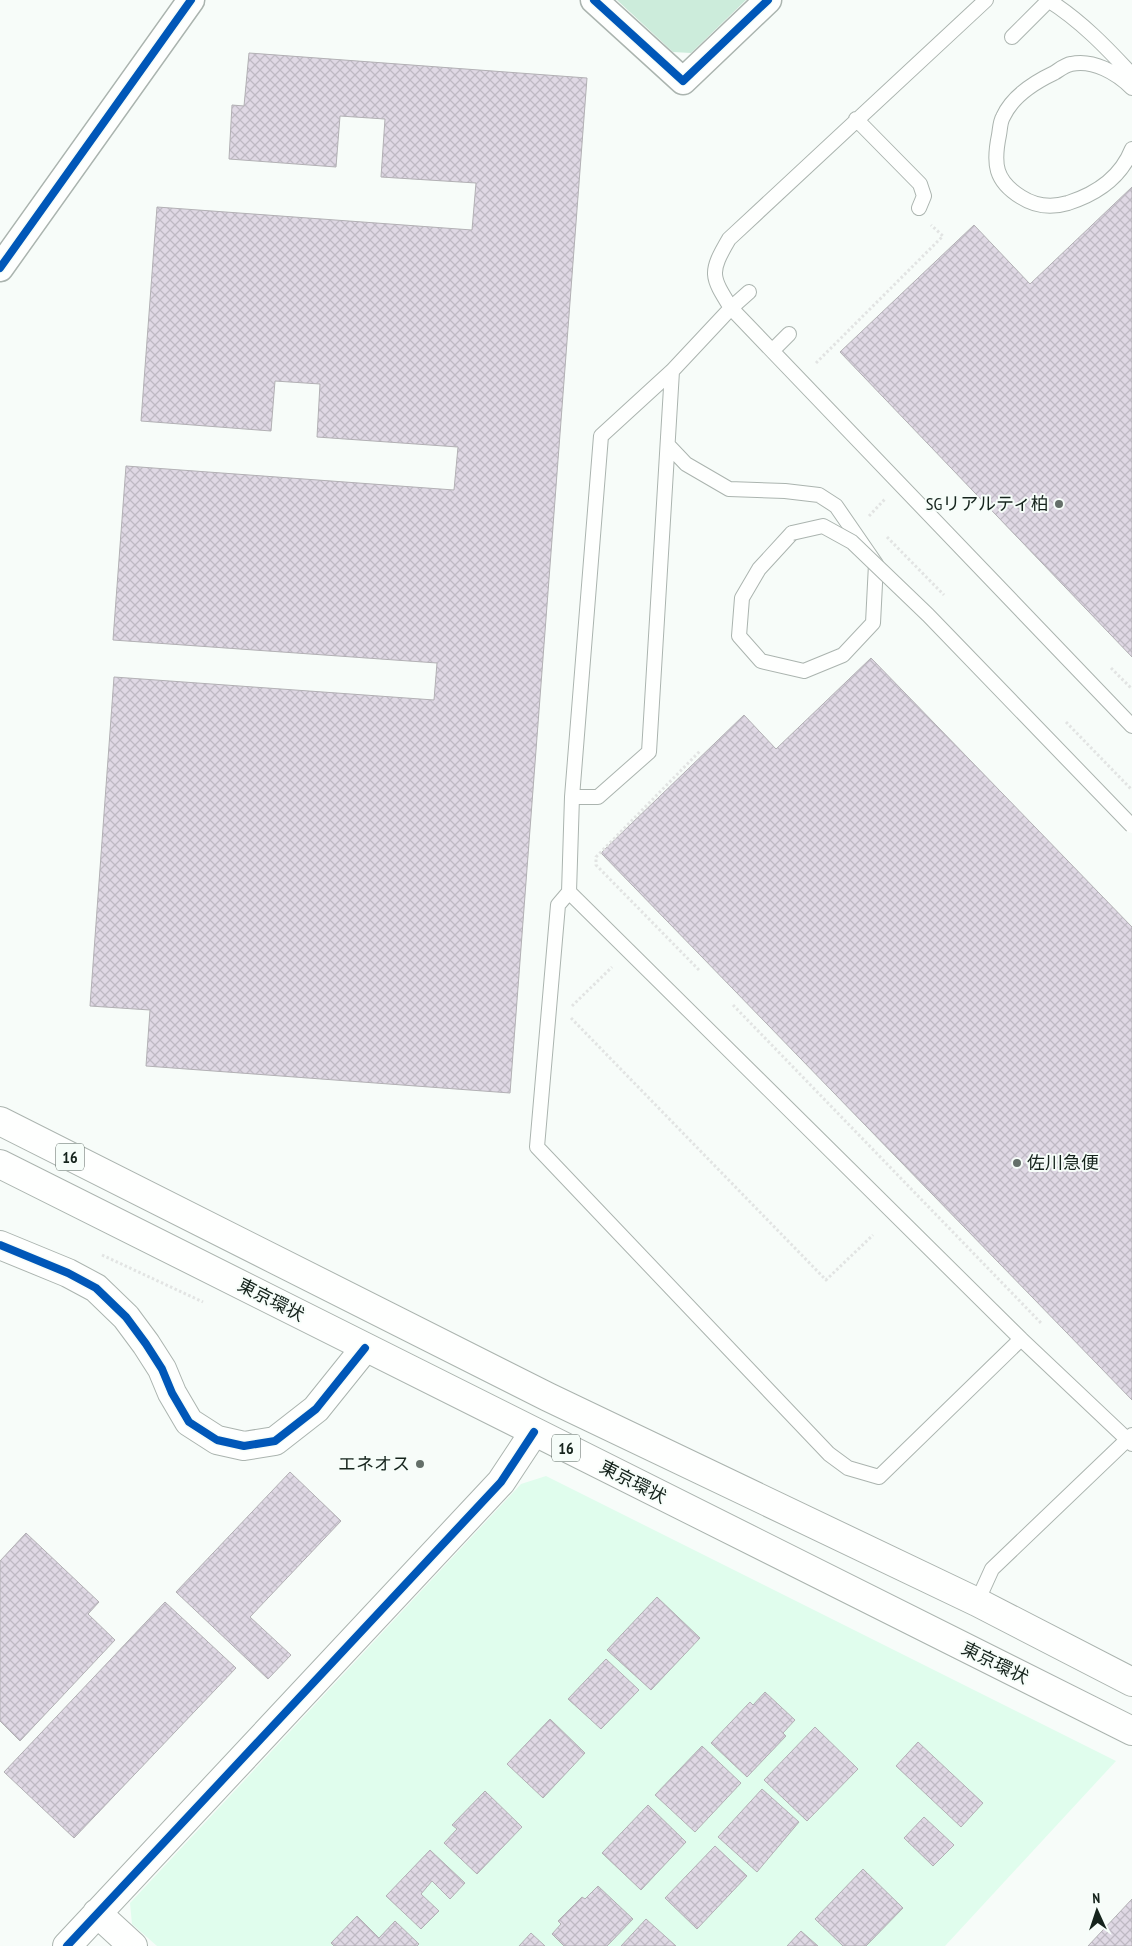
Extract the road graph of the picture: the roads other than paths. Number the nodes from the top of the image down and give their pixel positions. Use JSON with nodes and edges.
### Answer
{"nodes":[{"id":1,"x":191,"y":0,"type":"edge"},
{"id":2,"x":594,"y":0,"type":"edge"},
{"id":3,"x":768,"y":0,"type":"edge"},
{"id":4,"x":986,"y":0,"type":"edge"},
{"id":5,"x":1048,"y":0,"type":"edge"},
{"id":6,"x":1012,"y":37,"type":"dead end"},
{"id":7,"x":1132,"y":75,"type":"edge"},
{"id":8,"x":1132,"y":88,"type":"edge"},
{"id":9,"x":856,"y":119,"type":"junction"},
{"id":10,"x":1132,"y":149,"type":"edge"},
{"id":11,"x":919,"y":208,"type":"dead end"},
{"id":12,"x":0,"y":268,"type":"edge"},
{"id":13,"x":749,"y":292,"type":"dead end"},
{"id":14,"x":731,"y":308,"type":"junction"},
{"id":15,"x":789,"y":334,"type":"dead end"},
{"id":16,"x":773,"y":350,"type":"junction"},
{"id":17,"x":672,"y":371,"type":"junction"},
{"id":18,"x":668,"y":445,"type":"junction"},
{"id":19,"x":1132,"y":726,"type":"edge"},
{"id":20,"x":572,"y":797,"type":"junction"},
{"id":21,"x":1132,"y":826,"type":"edge"},
{"id":22,"x":569,"y":892,"type":"junction"},
{"id":23,"x":0,"y":1121,"type":"edge"},
{"id":24,"x":0,"y":1164,"type":"edge"},
{"id":25,"x":0,"y":1184,"type":"edge"},
{"id":26,"x":122,"y":1225,"type":"junction"},
{"id":27,"x":0,"y":1245,"type":"edge"},
{"id":28,"x":1021,"y":1339,"type":"junction"},
{"id":29,"x":365,"y":1348,"type":"junction"},
{"id":30,"x":534,"y":1432,"type":"junction"},
{"id":31,"x":1130,"y":1440,"type":"edge"},
{"id":32,"x":977,"y":1602,"type":"junction"},
{"id":33,"x":1132,"y":1682,"type":"edge"},
{"id":34,"x":1132,"y":1732,"type":"edge"},
{"id":35,"x":97,"y":1913,"type":"junction"},
{"id":36,"x":66,"y":1946,"type":"edge"},
{"id":37,"x":133,"y":1946,"type":"edge"}],
"edges":[{"from":1,"to":12,"type":"street"},
{"from":2,"to":3,"type":"street"},
{"from":4,"to":9,"type":"lane"},
{"from":5,"to":6,"type":"lane"},
{"from":5,"to":7,"type":"lane"},
{"from":8,"to":10,"type":"lane"},
{"from":9,"to":11,"type":"lane"},
{"from":9,"to":14,"type":"lane"},
{"from":13,"to":14,"type":"lane"},
{"from":14,"to":16,"type":"lane"},
{"from":14,"to":17,"type":"lane"},
{"from":15,"to":16,"type":"lane"},
{"from":16,"to":19,"type":"lane"},
{"from":17,"to":18,"type":"lane"},
{"from":17,"to":20,"type":"lane"},
{"from":18,"to":20,"type":"lane"},
{"from":18,"to":21,"type":"lane","bridge":true},
{"from":20,"to":22,"type":"lane"},
{"from":22,"to":28,"type":"lane"},
{"from":22,"to":28,"type":"lane"},
{"from":23,"to":32,"type":"main road","number":"16"},
{"from":24,"to":26,"type":"main road","name":"東京環状","number":"16"},
{"from":25,"to":26,"type":"main road"},
{"from":26,"to":29,"type":"main road","name":"東京環状","number":"16"},
{"from":27,"to":29,"type":"main road"},
{"from":28,"to":31,"type":"lane"},
{"from":29,"to":30,"type":"main road","name":"東京環状","number":"16"},
{"from":30,"to":34,"type":"main road","name":"東京環状","number":"16"},
{"from":30,"to":35,"type":"main road"},
{"from":31,"to":32,"type":"lane"},
{"from":32,"to":33,"type":"main road","number":"16"},
{"from":35,"to":36,"type":"main road"},
{"from":35,"to":37,"type":"main road"}]}
